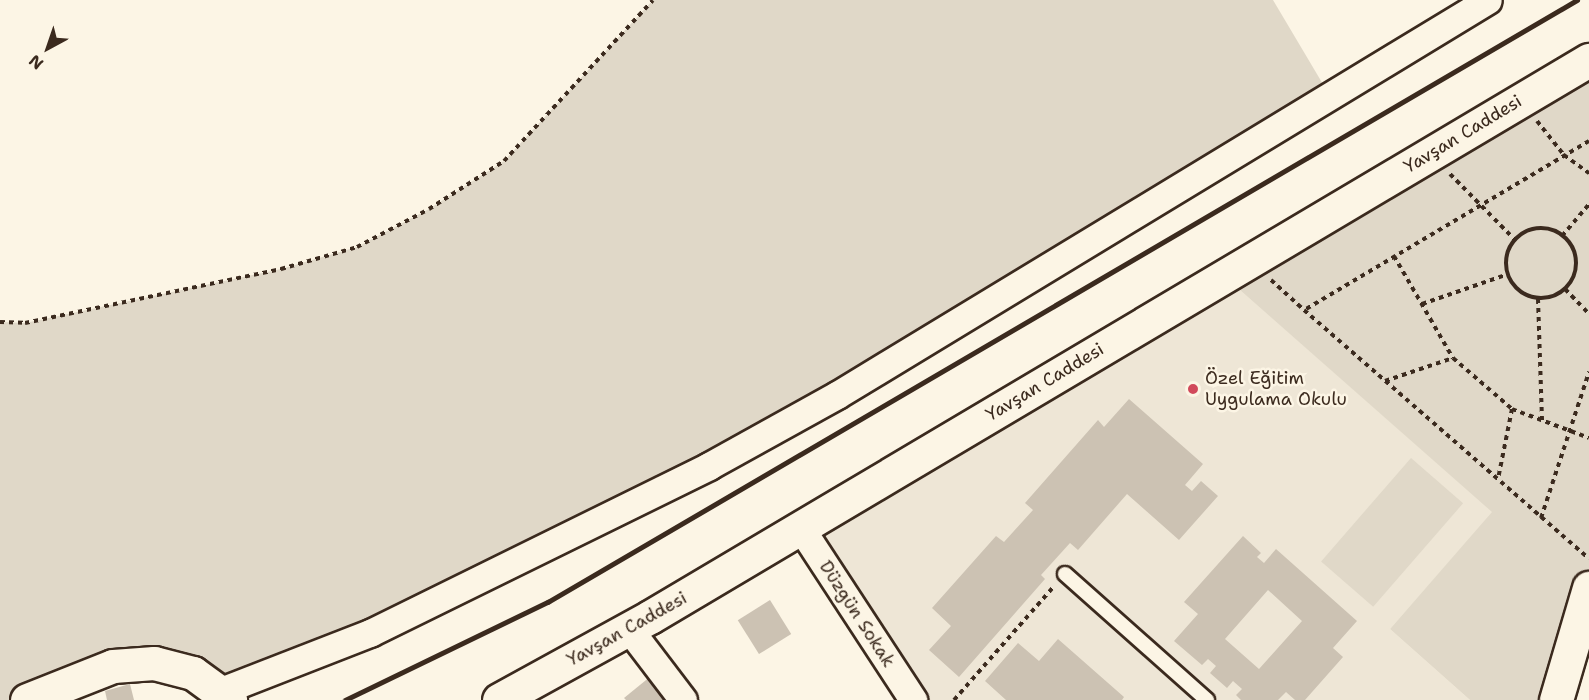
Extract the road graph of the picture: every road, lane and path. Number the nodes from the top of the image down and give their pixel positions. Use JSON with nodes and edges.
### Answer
{"nodes":[{"id":1,"x":653,"y":0,"type":"edge"},
{"id":2,"x":1488,"y":0,"type":"edge"},
{"id":3,"x":1589,"y":60,"type":"edge"},
{"id":4,"x":1520,"y":100,"type":"junction"},
{"id":5,"x":1589,"y":141,"type":"edge"},
{"id":6,"x":1430,"y":154,"type":"junction"},
{"id":7,"x":1564,"y":155,"type":"junction"},
{"id":8,"x":1589,"y":173,"type":"edge"},
{"id":9,"x":1589,"y":204,"type":"edge"},
{"id":10,"x":1480,"y":205,"type":"junction"},
{"id":11,"x":1562,"y":236,"type":"junction"},
{"id":12,"x":1515,"y":240,"type":"junction"},
{"id":13,"x":1394,"y":256,"type":"junction"},
{"id":14,"x":1249,"y":261,"type":"junction"},
{"id":15,"x":1508,"y":274,"type":"junction"},
{"id":16,"x":1564,"y":289,"type":"junction"},
{"id":17,"x":1538,"y":298,"type":"junction"},
{"id":18,"x":1422,"y":304,"type":"junction"},
{"id":19,"x":1304,"y":310,"type":"junction"},
{"id":20,"x":1589,"y":314,"type":"edge"},
{"id":21,"x":0,"y":322,"type":"edge"},
{"id":22,"x":1453,"y":358,"type":"junction"},
{"id":23,"x":1589,"y":372,"type":"edge"},
{"id":24,"x":1385,"y":381,"type":"junction"},
{"id":25,"x":1512,"y":409,"type":"junction"},
{"id":26,"x":1542,"y":421,"type":"junction"},
{"id":27,"x":1570,"y":431,"type":"junction"},
{"id":28,"x":1589,"y":438,"type":"edge"},
{"id":29,"x":1498,"y":480,"type":"junction"},
{"id":30,"x":1541,"y":518,"type":"junction"},
{"id":31,"x":800,"y":527,"type":"junction"},
{"id":32,"x":1589,"y":559,"type":"edge"},
{"id":33,"x":1065,"y":574,"type":"joint"},
{"id":34,"x":1589,"y":588,"type":"edge"},
{"id":35,"x":628,"y":629,"type":"junction"},
{"id":36,"x":225,"y":696,"type":"edge"},
{"id":37,"x":27,"y":700,"type":"edge"},
{"id":38,"x":500,"y":700,"type":"edge"},
{"id":39,"x":683,"y":700,"type":"edge"},
{"id":40,"x":913,"y":700,"type":"edge"},
{"id":41,"x":954,"y":700,"type":"edge"},
{"id":42,"x":1207,"y":700,"type":"edge"},
{"id":43,"x":1556,"y":700,"type":"edge"}],
"edges":[{"from":1,"to":21,"type":"path"},
{"from":2,"to":36,"type":"street"},
{"from":3,"to":4,"type":"street","name":"Yavşan Caddesi"},
{"from":4,"to":6,"type":"street","name":"Yavşan Caddesi"},
{"from":4,"to":7,"type":"path"},
{"from":5,"to":7,"type":"path"},
{"from":6,"to":10,"type":"path"},
{"from":6,"to":14,"type":"street","name":"Yavşan Caddesi"},
{"from":7,"to":8,"type":"path"},
{"from":7,"to":10,"type":"path"},
{"from":9,"to":11,"type":"path"},
{"from":10,"to":12,"type":"path"},
{"from":10,"to":13,"type":"path"},
{"from":11,"to":12,"type":"path"},
{"from":11,"to":16,"type":"path"},
{"from":12,"to":15,"type":"path"},
{"from":13,"to":18,"type":"path"},
{"from":13,"to":19,"type":"path"},
{"from":14,"to":19,"type":"path"},
{"from":14,"to":31,"type":"street","name":"Yavşan Caddesi"},
{"from":15,"to":17,"type":"path"},
{"from":15,"to":18,"type":"path"},
{"from":16,"to":17,"type":"path"},
{"from":16,"to":20,"type":"path"},
{"from":17,"to":26,"type":"path"},
{"from":18,"to":22,"type":"path"},
{"from":19,"to":24,"type":"path"},
{"from":22,"to":24,"type":"path"},
{"from":22,"to":25,"type":"path"},
{"from":23,"to":27,"type":"path"},
{"from":24,"to":29,"type":"path"},
{"from":25,"to":26,"type":"path"},
{"from":25,"to":29,"type":"path"},
{"from":26,"to":27,"type":"path"},
{"from":27,"to":28,"type":"path"},
{"from":27,"to":30,"type":"path"},
{"from":29,"to":30,"type":"path"},
{"from":30,"to":32,"type":"path"},
{"from":31,"to":35,"type":"street","name":"Yavşan Caddesi"},
{"from":31,"to":40,"type":"street","name":"Düzgün Sokak"},
{"from":33,"to":41,"type":"path"},
{"from":33,"to":42,"type":"lane"},
{"from":34,"to":43,"type":"street"},
{"from":35,"to":38,"type":"street","name":"Yavşan Caddesi"},
{"from":35,"to":39,"type":"street"},
{"from":36,"to":37,"type":"street"}]}
